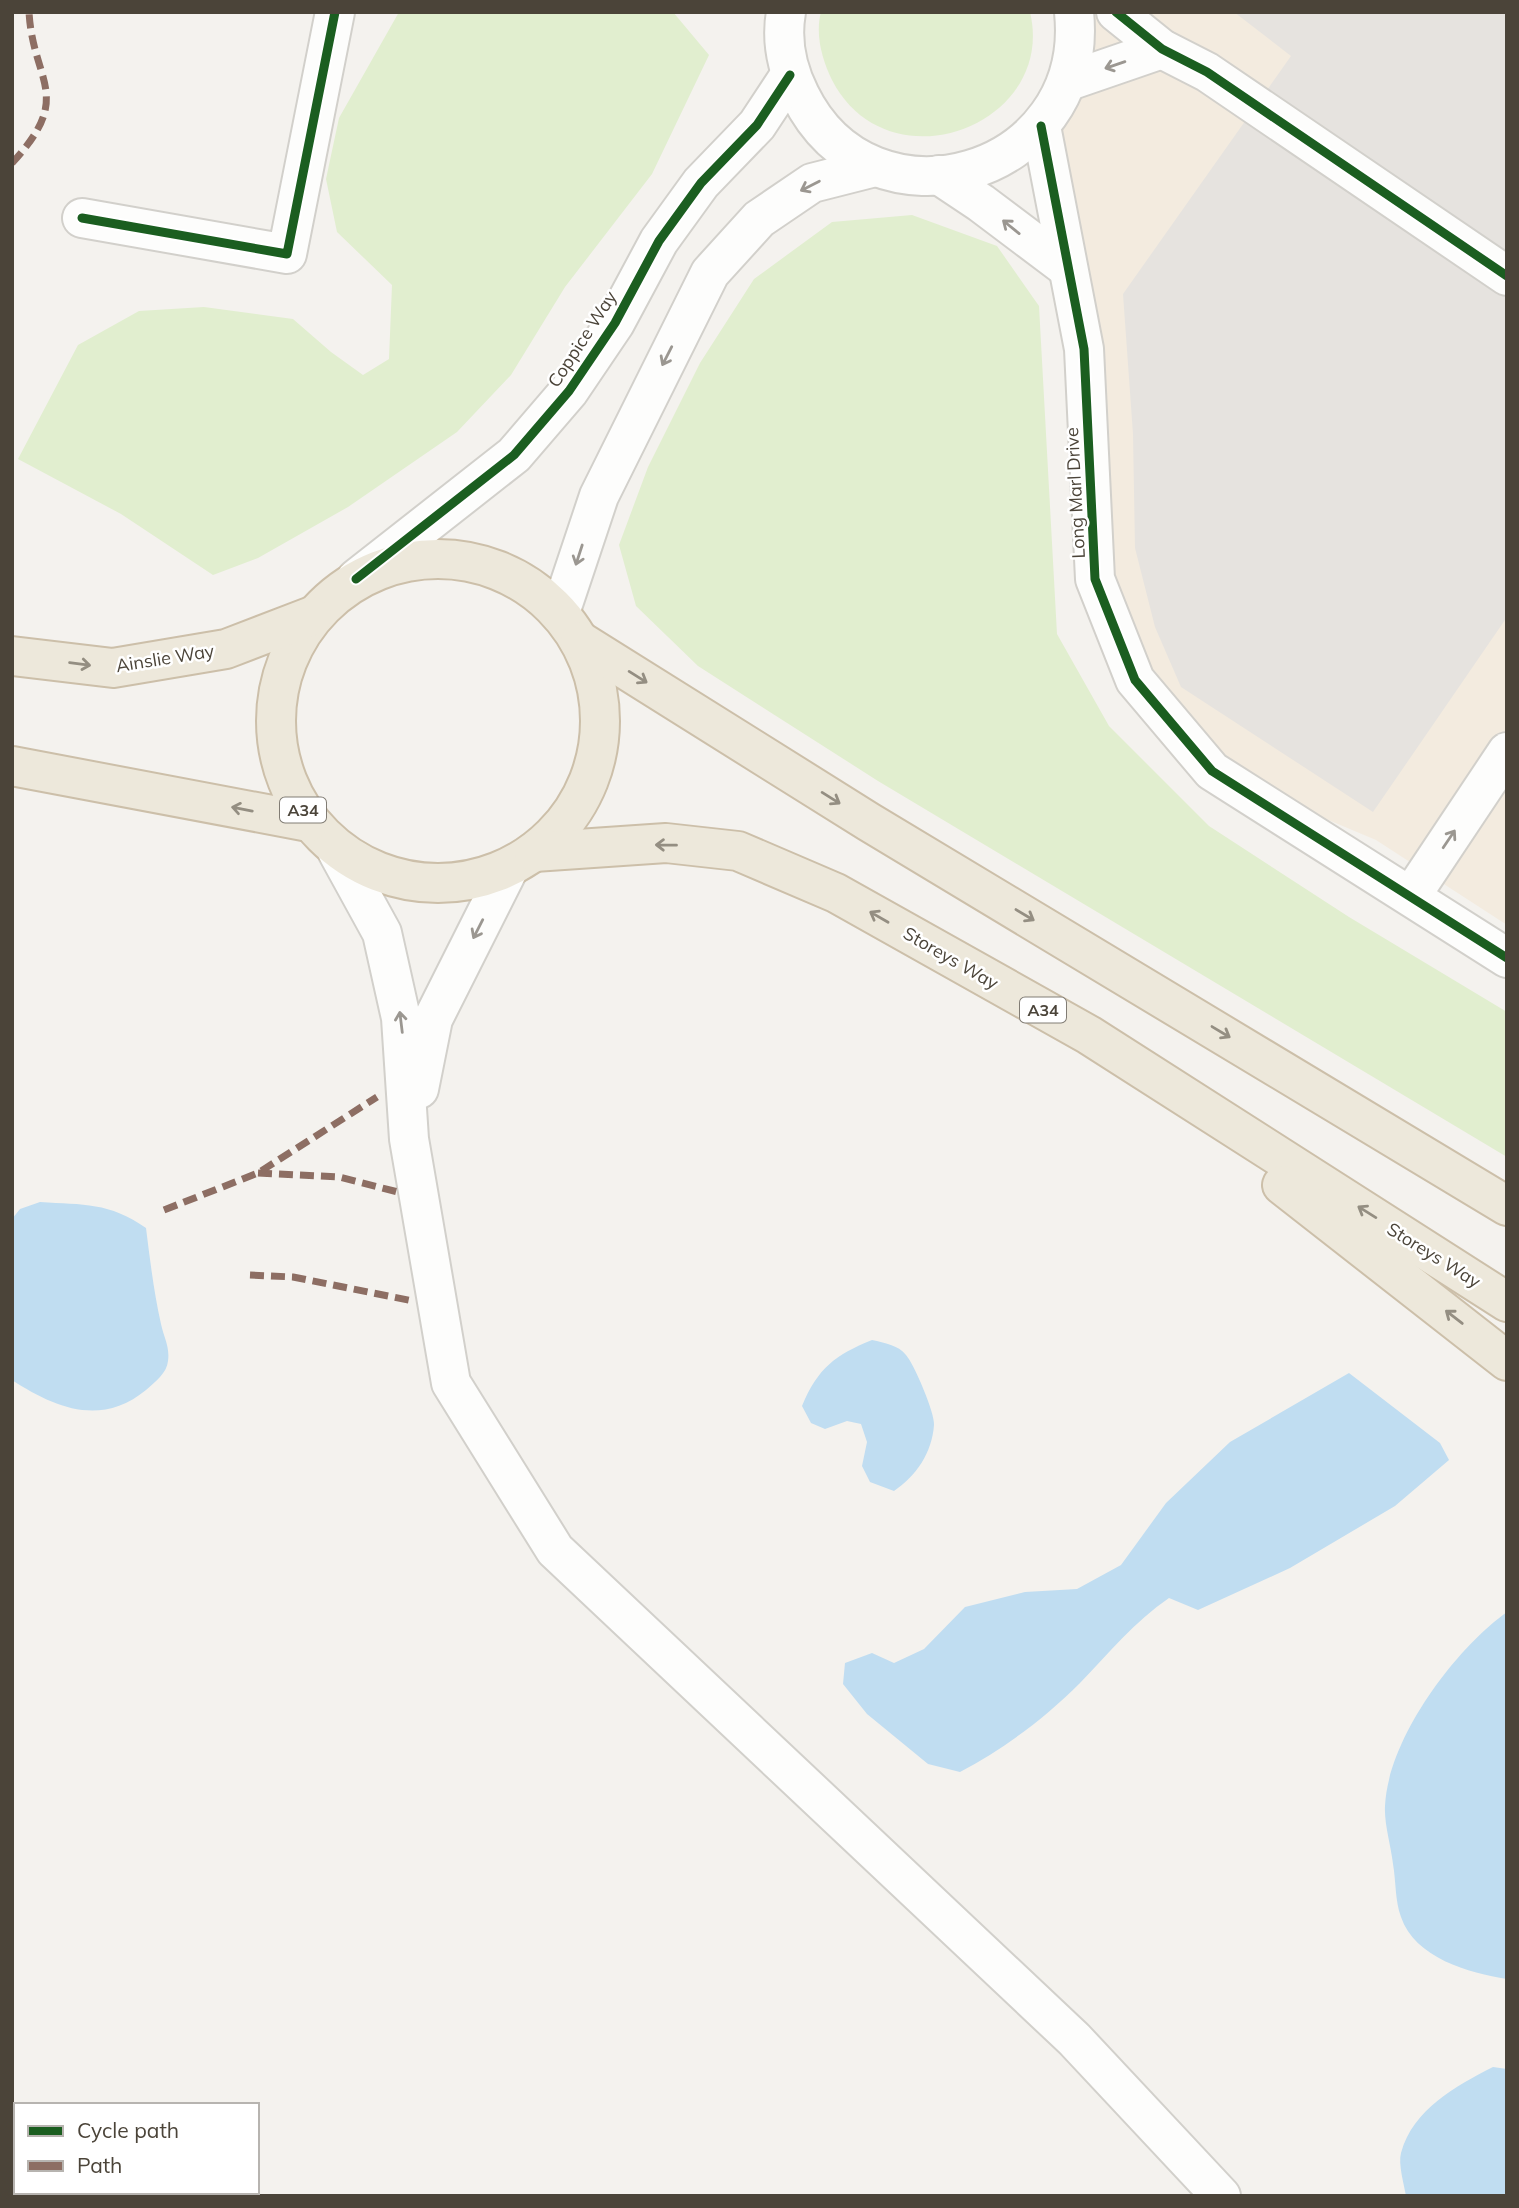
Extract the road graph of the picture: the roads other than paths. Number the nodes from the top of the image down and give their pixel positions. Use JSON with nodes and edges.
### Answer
{"nodes":[{"id":1,"x":335,"y":12,"type":"edge"},
{"id":2,"x":1074,"y":12,"type":"edge"},
{"id":3,"x":1116,"y":12,"type":"edge"},
{"id":4,"x":781,"y":18,"type":"edge"},
{"id":5,"x":1162,"y":49,"type":"junction"},
{"id":6,"x":790,"y":75,"type":"junction"},
{"id":7,"x":1069,"y":81,"type":"junction"},
{"id":8,"x":1041,"y":126,"type":"junction"},
{"id":9,"x":875,"y":167,"type":"junction"},
{"id":10,"x":939,"y":175,"type":"junction"},
{"id":11,"x":82,"y":218,"type":"dead end"},
{"id":12,"x":1066,"y":267,"type":"junction"},
{"id":13,"x":1507,"y":276,"type":"edge"},
{"id":14,"x":356,"y":579,"type":"junction"},
{"id":15,"x":312,"y":616,"type":"junction"},
{"id":16,"x":570,"y":627,"type":"junction"},
{"id":17,"x":12,"y":656,"type":"edge"},
{"id":18,"x":1507,"y":752,"type":"edge"},
{"id":19,"x":12,"y":766,"type":"edge"},
{"id":20,"x":309,"y":822,"type":"junction"},
{"id":21,"x":337,"y":851,"type":"junction"},
{"id":22,"x":522,"y":860,"type":"junction"},
{"id":23,"x":1411,"y":896,"type":"junction"},
{"id":24,"x":1507,"y":958,"type":"edge"},
{"id":25,"x":1088,"y":1035,"type":"junction"},
{"id":26,"x":409,"y":1139,"type":"junction"},
{"id":27,"x":1507,"y":1206,"type":"edge"},
{"id":28,"x":1507,"y":1301,"type":"edge"},
{"id":29,"x":1507,"y":1361,"type":"edge"},
{"id":30,"x":1221,"y":2196,"type":"edge"}],
"edges":[{"from":1,"to":11,"type":"street"},
{"from":2,"to":7,"type":"street"},
{"from":3,"to":5,"type":"street"},
{"from":4,"to":6,"type":"street"},
{"from":5,"to":7,"type":"street","one_way":true},
{"from":5,"to":13,"type":"street"},
{"from":6,"to":9,"type":"street"},
{"from":6,"to":14,"type":"street","name":"Coppice Way"},
{"from":7,"to":8,"type":"street"},
{"from":8,"to":10,"type":"street"},
{"from":8,"to":12,"type":"street","name":"Long Marl Drive"},
{"from":9,"to":10,"type":"street"},
{"from":9,"to":16,"type":"street","one_way":true},
{"from":12,"to":10,"type":"street","one_way":true},
{"from":12,"to":23,"type":"street","name":"Long Marl Drive"},
{"from":14,"to":15,"type":"highway","number":"A34"},
{"from":14,"to":16,"type":"highway","number":"A34"},
{"from":17,"to":15,"type":"highway","name":"Ainslie Way","number":"A34","one_way":true},
{"from":15,"to":20,"type":"highway","number":"A34"},
{"from":16,"to":22,"type":"highway"},
{"from":16,"to":27,"type":"highway","number":"A34","one_way":true},
{"from":23,"to":18,"type":"street","one_way":true},
{"from":20,"to":19,"type":"highway","number":"A34","one_way":true},
{"from":20,"to":21,"type":"highway","number":"A34"},
{"from":21,"to":22,"type":"highway","number":"A34"},
{"from":26,"to":21,"type":"street","one_way":true},
{"from":25,"to":22,"type":"highway","name":"Storeys Way","number":"A34","one_way":true},
{"from":22,"to":26,"type":"street","one_way":true},
{"from":23,"to":24,"type":"street","name":"Long Marl Drive"},
{"from":28,"to":25,"type":"highway","name":"Storeys Way","number":"A34","one_way":true},
{"from":29,"to":25,"type":"highway","one_way":true},
{"from":26,"to":30,"type":"street"}]}
